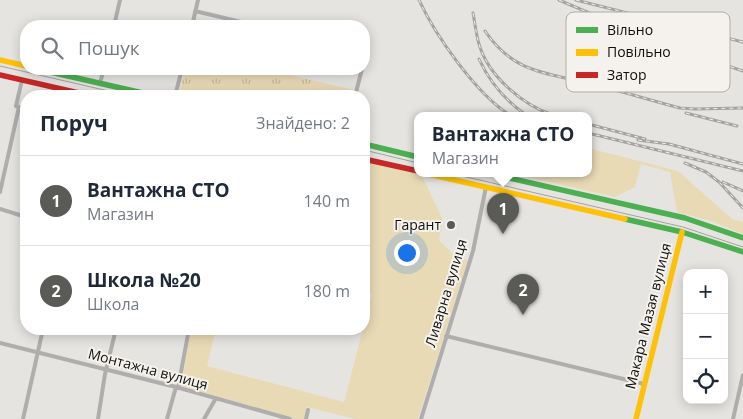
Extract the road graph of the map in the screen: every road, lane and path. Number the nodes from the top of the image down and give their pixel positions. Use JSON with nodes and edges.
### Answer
{"nodes":[{"id":1,"x":120,"y":0,"type":"edge"},
{"id":2,"x":198,"y":0,"type":"edge"},
{"id":3,"x":195,"y":11,"type":"junction"},
{"id":4,"x":115,"y":20,"type":"edge"},
{"id":5,"x":193,"y":20,"type":"edge"},
{"id":6,"x":233,"y":20,"type":"edge"},
{"id":7,"x":0,"y":60,"type":"edge"},
{"id":8,"x":20,"y":65,"type":"edge"},
{"id":9,"x":0,"y":75,"type":"edge"},
{"id":10,"x":64,"y":75,"type":"edge"},
{"id":11,"x":102,"y":75,"type":"edge"},
{"id":12,"x":180,"y":75,"type":"edge"},
{"id":13,"x":360,"y":75,"type":"edge"},
{"id":14,"x":22,"y":80,"type":"junction"},
{"id":15,"x":100,"y":83,"type":"junction"},
{"id":16,"x":66,"y":90,"type":"edge"},
{"id":17,"x":130,"y":90,"type":"edge"},
{"id":18,"x":177,"y":90,"type":"edge"},
{"id":19,"x":357,"y":90,"type":"edge"},
{"id":20,"x":370,"y":145,"type":"edge"},
{"id":21,"x":414,"y":156,"type":"edge"},
{"id":22,"x":370,"y":160,"type":"edge"},
{"id":23,"x":414,"y":171,"type":"edge"},
{"id":24,"x":442,"y":177,"type":"edge"},
{"id":25,"x":487,"y":177,"type":"edge"},
{"id":26,"x":506,"y":177,"type":"edge"},
{"id":27,"x":486,"y":187,"type":"junction"},
{"id":28,"x":0,"y":192,"type":"edge"},
{"id":29,"x":0,"y":209,"type":"edge"},
{"id":30,"x":20,"y":215,"type":"edge"},
{"id":31,"x":685,"y":218,"type":"junction"},
{"id":32,"x":682,"y":232,"type":"junction"},
{"id":33,"x":743,"y":238,"type":"edge"},
{"id":34,"x":743,"y":252,"type":"edge"},
{"id":35,"x":41,"y":335,"type":"edge"},
{"id":36,"x":114,"y":335,"type":"edge"},
{"id":37,"x":188,"y":335,"type":"edge"},
{"id":38,"x":446,"y":336,"type":"junction"},
{"id":39,"x":0,"y":343,"type":"edge"},
{"id":40,"x":37,"y":352,"type":"junction"},
{"id":41,"x":106,"y":369,"type":"junction"},
{"id":42,"x":743,"y":375,"type":"edge"},
{"id":43,"x":644,"y":384,"type":"junction"},
{"id":44,"x":177,"y":387,"type":"junction"},
{"id":45,"x":216,"y":398,"type":"junction"},
{"id":46,"x":308,"y":410,"type":"dead end"},
{"id":47,"x":23,"y":419,"type":"edge"},
{"id":48,"x":98,"y":419,"type":"edge"},
{"id":49,"x":167,"y":419,"type":"edge"},
{"id":50,"x":204,"y":419,"type":"edge"},
{"id":51,"x":290,"y":419,"type":"edge"},
{"id":52,"x":306,"y":419,"type":"edge"},
{"id":53,"x":420,"y":419,"type":"edge"},
{"id":54,"x":636,"y":419,"type":"edge"},
{"id":55,"x":733,"y":419,"type":"edge"}],
"edges":[{"from":1,"to":4,"type":"street"},
{"from":2,"to":3,"type":"street"},
{"from":3,"to":5,"type":"street"},
{"from":3,"to":6,"type":"street"},
{"from":7,"to":8,"type":"main road"},
{"from":9,"to":14,"type":"main road"},
{"from":10,"to":15,"type":"main road"},
{"from":11,"to":15,"type":"street"},
{"from":12,"to":18,"type":"street"},
{"from":13,"to":19,"type":"street"},
{"from":14,"to":16,"type":"main road"},
{"from":14,"to":28,"type":"street"},
{"from":15,"to":17,"type":"main road"},
{"from":20,"to":21,"type":"main road"},
{"from":22,"to":23,"type":"main road"},
{"from":24,"to":27,"type":"main road"},
{"from":25,"to":27,"type":"main road","name":"Ливарна вулиця"},
{"from":26,"to":31,"type":"main road"},
{"from":27,"to":32,"type":"main road"},
{"from":27,"to":38,"type":"street","name":"Ливарна вулиця"},
{"from":29,"to":30,"type":"street"},
{"from":31,"to":32,"type":"main road","name":"Макара Мазая вулиця"},
{"from":31,"to":33,"type":"main road"},
{"from":32,"to":34,"type":"main road"},
{"from":32,"to":43,"type":"main road","name":"Макара Мазая вулиця"},
{"from":35,"to":40,"type":"street"},
{"from":36,"to":41,"type":"street"},
{"from":37,"to":44,"type":"street"},
{"from":38,"to":43,"type":"street"},
{"from":38,"to":53,"type":"street","name":"Ливарна вулиця"},
{"from":39,"to":40,"type":"street","name":"Монтажна вулиця"},
{"from":40,"to":41,"type":"street","name":"Монтажна вулиця"},
{"from":40,"to":47,"type":"street"},
{"from":41,"to":44,"type":"street","name":"Монтажна вулиця"},
{"from":41,"to":48,"type":"street"},
{"from":42,"to":55,"type":"street"},
{"from":43,"to":54,"type":"main road","name":"Макара Мазая вулиця"},
{"from":44,"to":45,"type":"street","name":"Монтажна вулиця"},
{"from":44,"to":49,"type":"street"},
{"from":45,"to":50,"type":"street"},
{"from":45,"to":51,"type":"street","name":"Монтажна вулиця"},
{"from":46,"to":52,"type":"street"}]}
